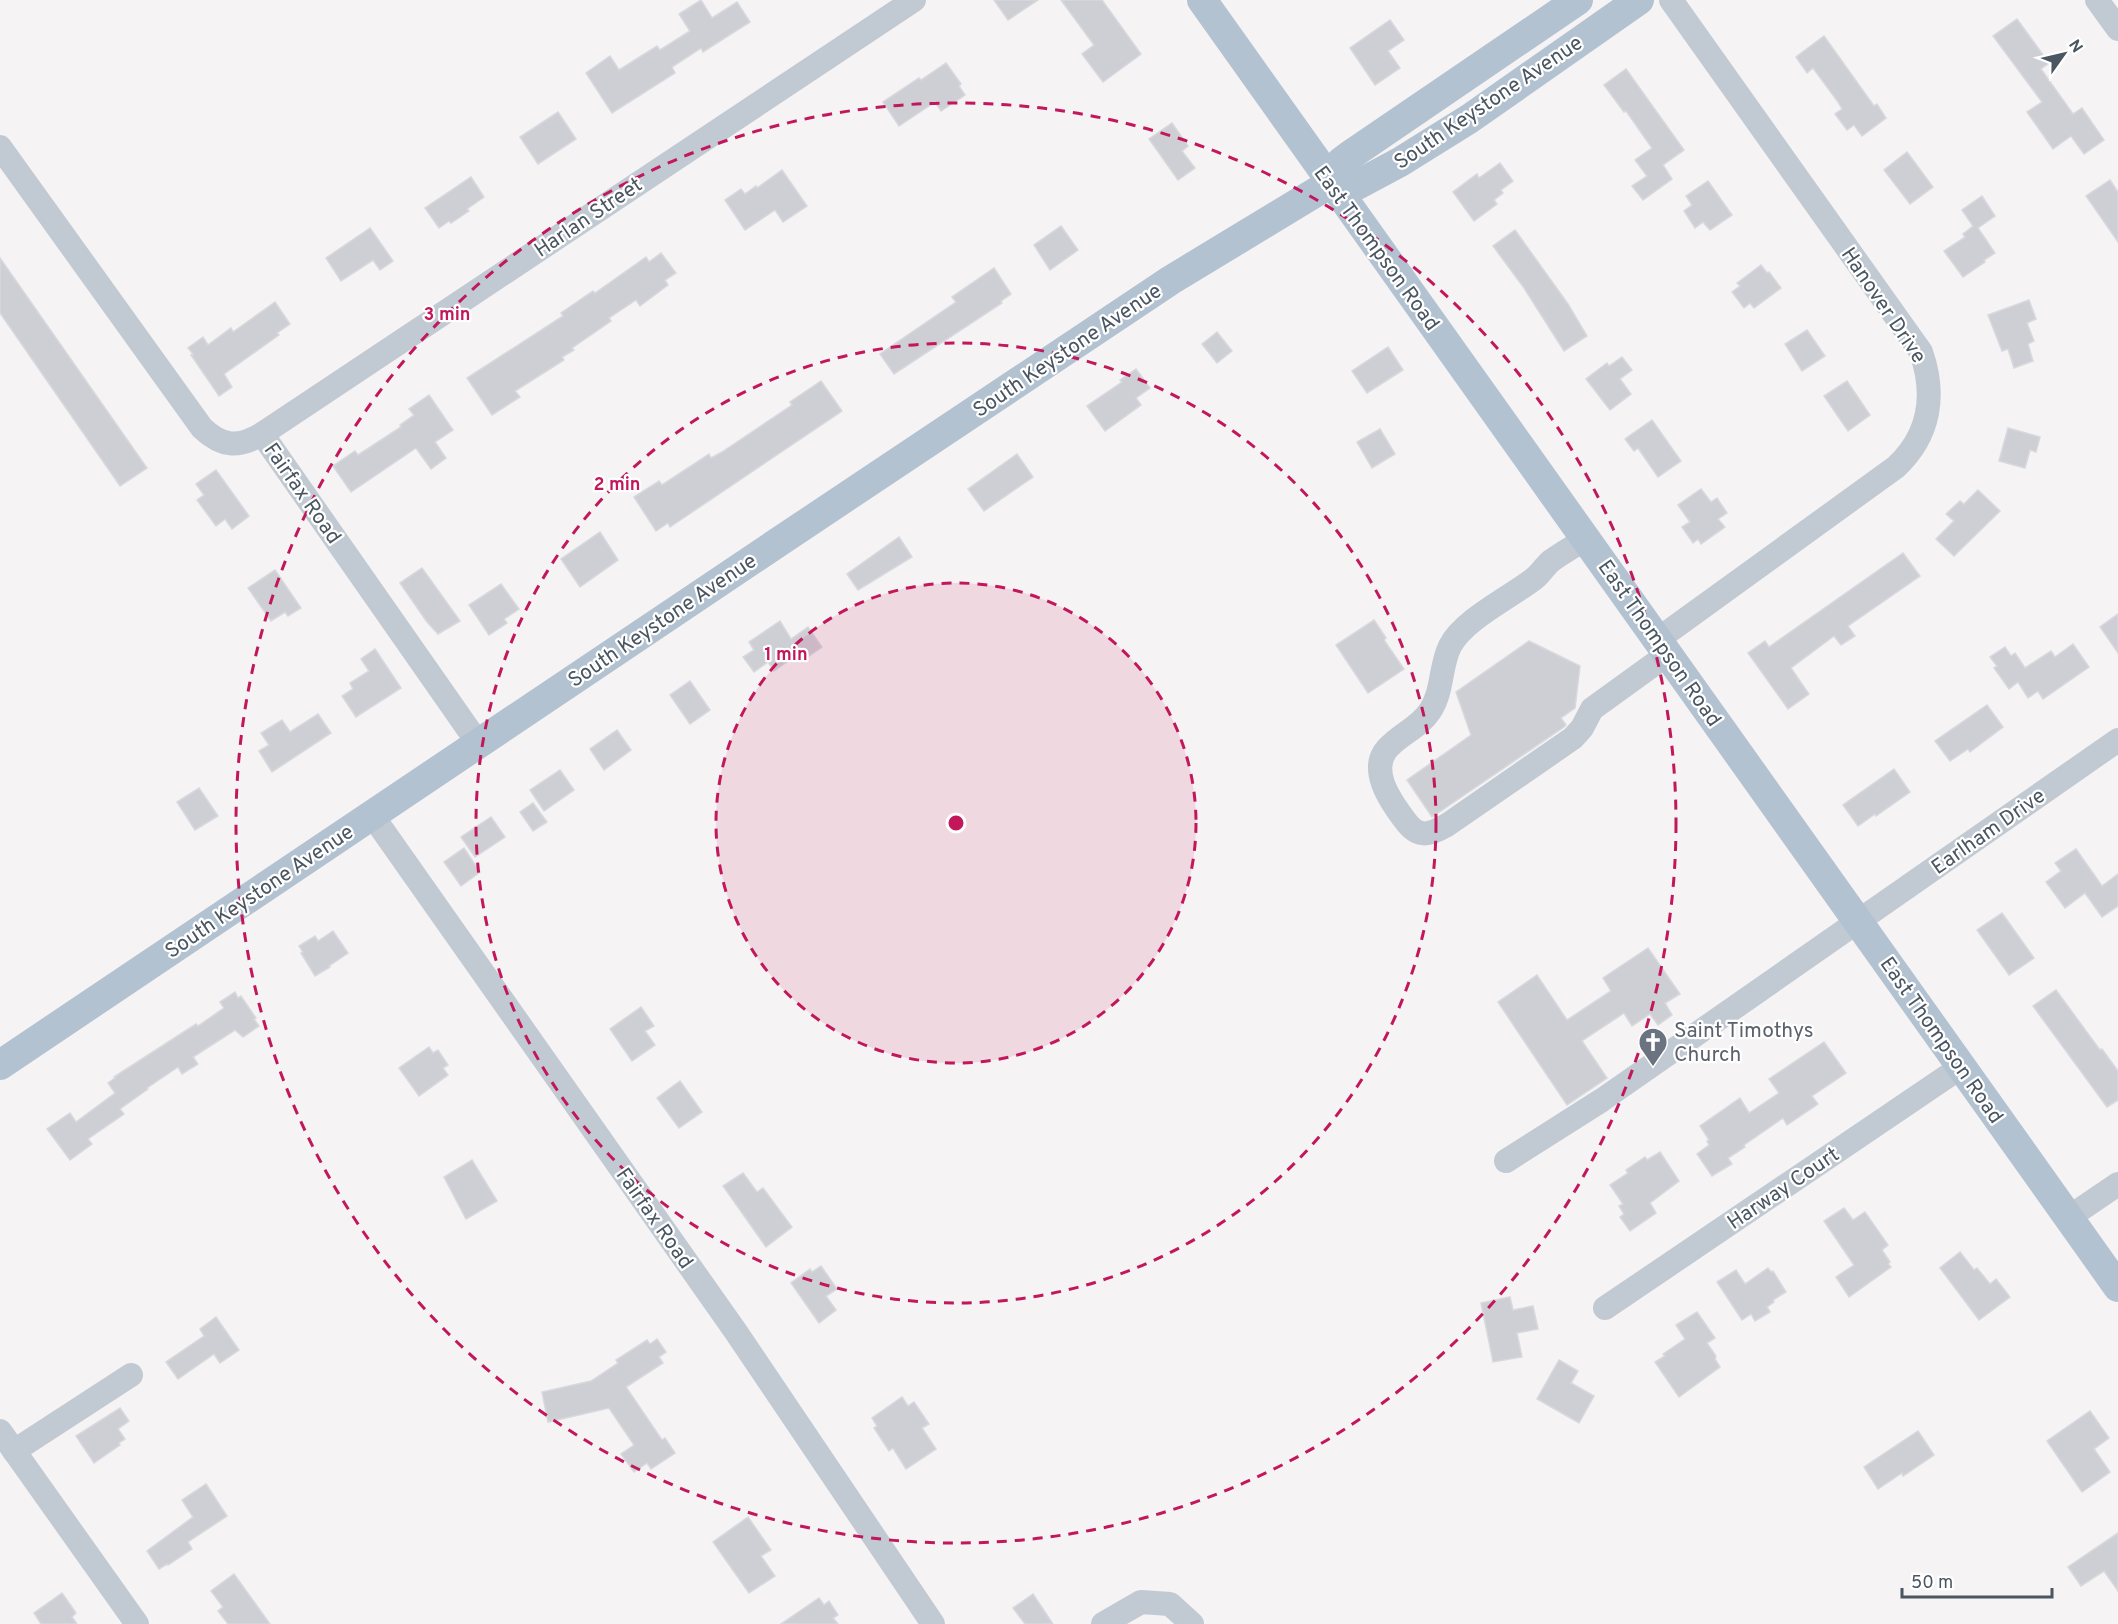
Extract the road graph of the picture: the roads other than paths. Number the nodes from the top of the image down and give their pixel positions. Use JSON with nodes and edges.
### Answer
{"nodes":[{"id":1,"x":914,"y":0,"type":"edge"},
{"id":2,"x":1202,"y":0,"type":"edge"},
{"id":3,"x":1578,"y":0,"type":"edge"},
{"id":4,"x":1639,"y":0,"type":"edge"},
{"id":5,"x":1671,"y":0,"type":"edge"},
{"id":6,"x":2097,"y":0,"type":"edge"},
{"id":7,"x":2118,"y":29,"type":"edge"},
{"id":8,"x":0,"y":147,"type":"edge"},
{"id":9,"x":1330,"y":183,"type":"junction"},
{"id":10,"x":262,"y":434,"type":"junction"},
{"id":11,"x":1586,"y":539,"type":"junction"},
{"id":12,"x":1663,"y":647,"type":"junction"},
{"id":13,"x":2118,"y":740,"type":"edge"},
{"id":14,"x":478,"y":743,"type":"junction"},
{"id":15,"x":372,"y":815,"type":"junction"},
{"id":16,"x":1858,"y":921,"type":"junction"},
{"id":17,"x":0,"y":1065,"type":"edge"},
{"id":18,"x":1961,"y":1067,"type":"junction"},
{"id":19,"x":1506,"y":1161,"type":"dead end"},
{"id":20,"x":2118,"y":1184,"type":"edge"},
{"id":21,"x":2068,"y":1218,"type":"junction"},
{"id":22,"x":2118,"y":1287,"type":"edge"},
{"id":23,"x":1605,"y":1308,"type":"dead end"},
{"id":24,"x":131,"y":1375,"type":"dead end"},
{"id":25,"x":0,"y":1431,"type":"edge"},
{"id":26,"x":14,"y":1451,"type":"junction"},
{"id":27,"x":137,"y":1624,"type":"edge"},
{"id":28,"x":933,"y":1624,"type":"edge"},
{"id":29,"x":1103,"y":1624,"type":"edge"},
{"id":30,"x":1192,"y":1624,"type":"edge"}],
"edges":[{"from":1,"to":10,"type":"street","name":"Harlan Street"},
{"from":2,"to":9,"type":"main road","name":"East Thompson Road"},
{"from":3,"to":9,"type":"main road","name":"South Keystone Avenue"},
{"from":4,"to":9,"type":"main road","name":"South Keystone Avenue"},
{"from":5,"to":12,"type":"street","name":"Hanover Drive"},
{"from":6,"to":7,"type":"street"},
{"from":8,"to":10,"type":"street","name":"Fairfax Road"},
{"from":9,"to":11,"type":"main road","name":"East Thompson Road"},
{"from":9,"to":14,"type":"main road","name":"South Keystone Avenue"},
{"from":10,"to":14,"type":"street","name":"Fairfax Road"},
{"from":11,"to":12,"type":"main road","name":"East Thompson Road"},
{"from":11,"to":12,"type":"street","name":"Hanover Drive"},
{"from":12,"to":16,"type":"main road","name":"East Thompson Road"},
{"from":13,"to":16,"type":"street","name":"Earlham Drive"},
{"from":14,"to":15,"type":"main road","name":"South Keystone Avenue"},
{"from":15,"to":17,"type":"main road","name":"South Keystone Avenue"},
{"from":15,"to":28,"type":"street","name":"Fairfax Road"},
{"from":16,"to":18,"type":"main road","name":"East Thompson Road"},
{"from":16,"to":19,"type":"street","name":"Earlham Drive"},
{"from":18,"to":21,"type":"main road","name":"East Thompson Road"},
{"from":18,"to":23,"type":"street","name":"Harway Court"},
{"from":20,"to":21,"type":"street"},
{"from":21,"to":22,"type":"main road","name":"East Thompson Road"},
{"from":24,"to":26,"type":"street"},
{"from":25,"to":26,"type":"street"},
{"from":26,"to":27,"type":"street"},
{"from":29,"to":30,"type":"street"}]}
